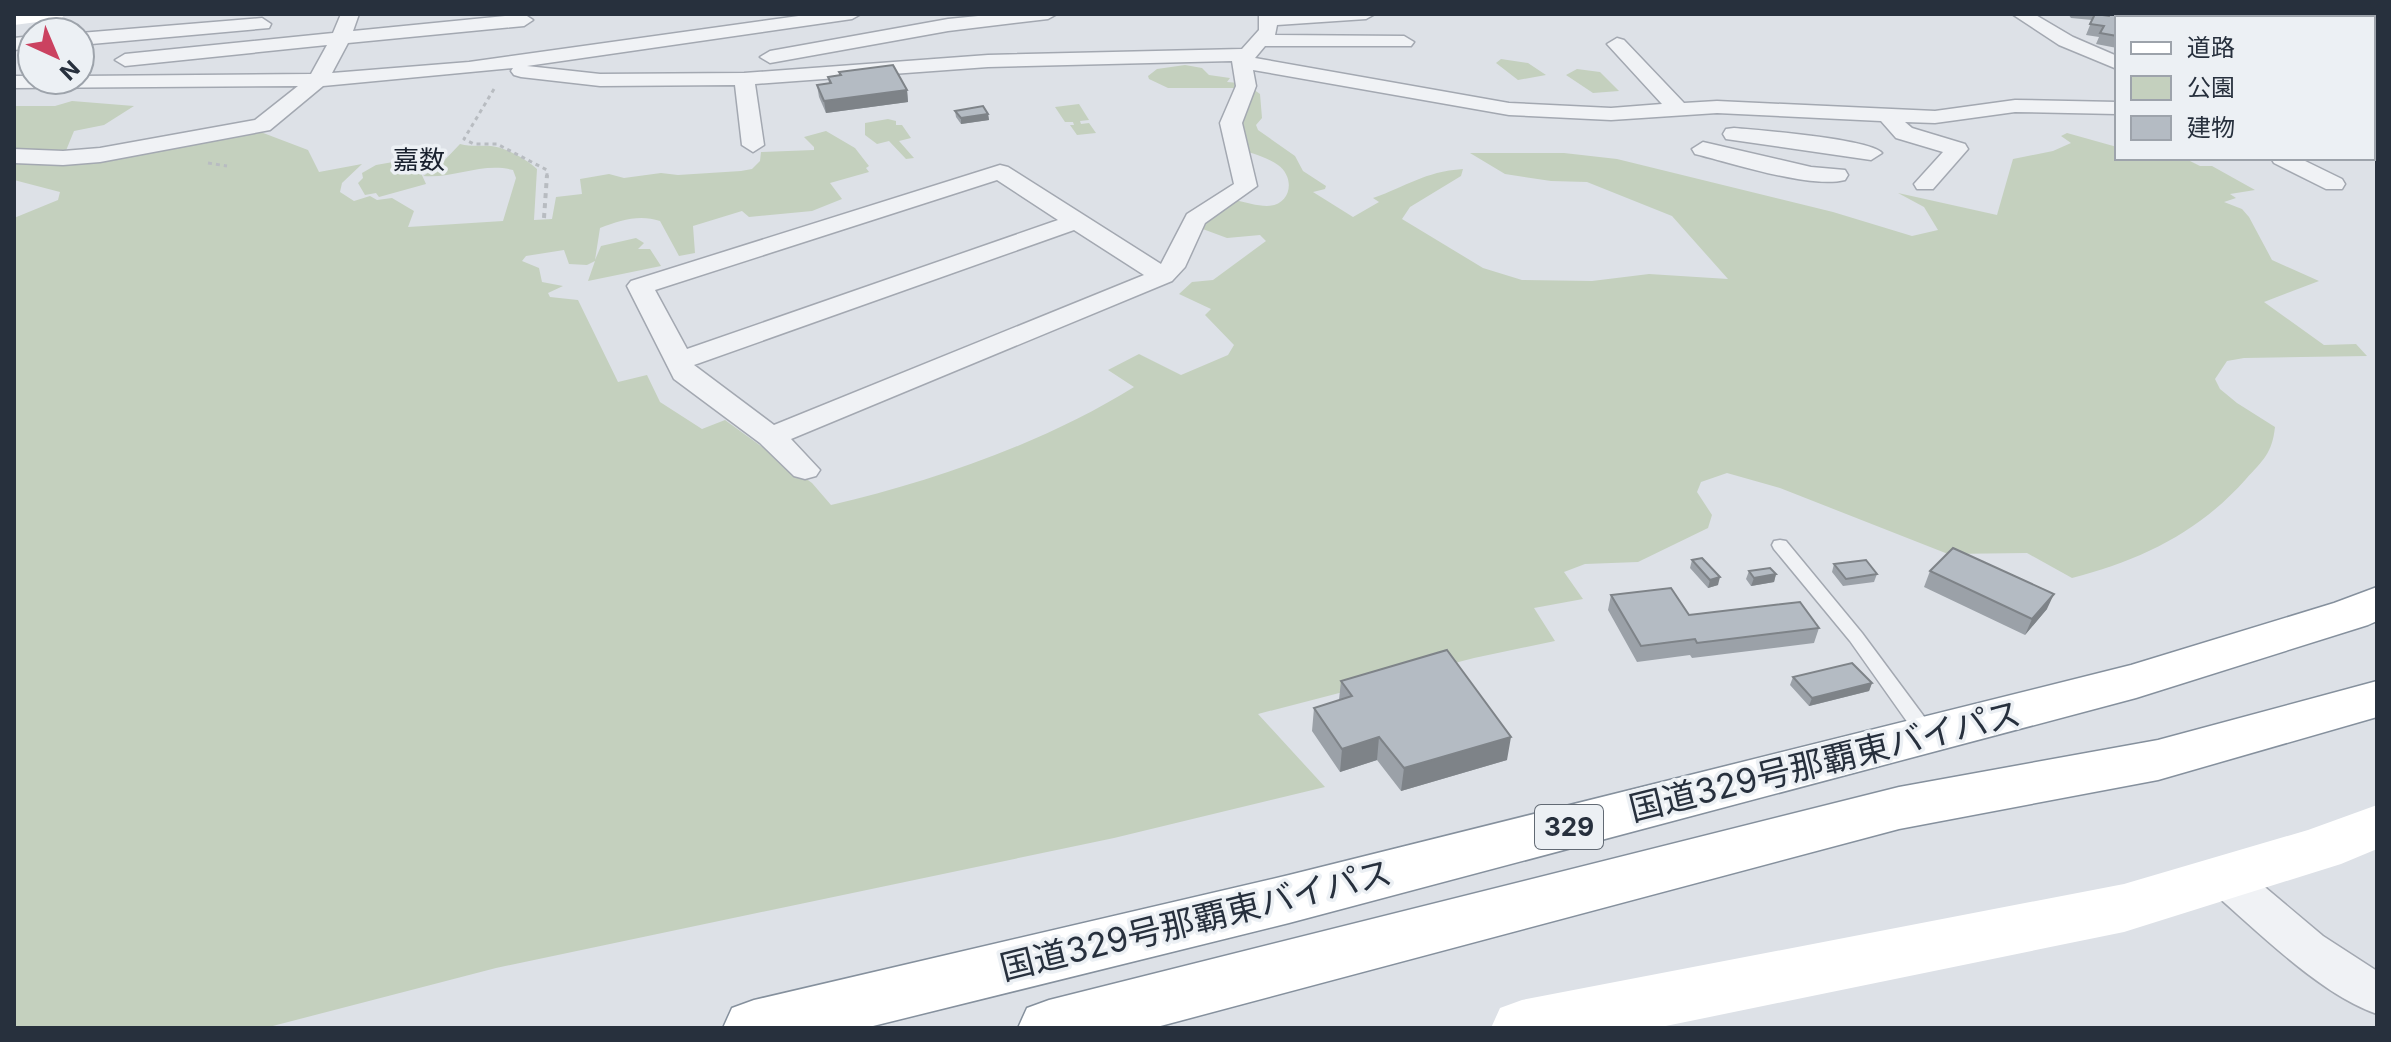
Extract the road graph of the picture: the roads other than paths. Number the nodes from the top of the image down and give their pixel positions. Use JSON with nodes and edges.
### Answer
{"nodes":[{"id":1,"x":52,"y":14,"type":"edge"},
{"id":2,"x":167,"y":14,"type":"edge"},
{"id":3,"x":852,"y":14,"type":"edge"},
{"id":4,"x":1048,"y":14,"type":"edge"},
{"id":5,"x":1366,"y":14,"type":"edge"},
{"id":6,"x":2021,"y":14,"type":"edge"},
{"id":7,"x":14,"y":17,"type":"edge"},
{"id":8,"x":344,"y":17,"type":"edge"},
{"id":9,"x":525,"y":17,"type":"edge"},
{"id":10,"x":1268,"y":17,"type":"edge"},
{"id":11,"x":956,"y":19,"type":"edge"},
{"id":12,"x":764,"y":21,"type":"edge"},
{"id":13,"x":287,"y":22,"type":"dead end"},
{"id":14,"x":149,"y":33,"type":"junction"},
{"id":15,"x":96,"y":38,"type":"edge"},
{"id":16,"x":341,"y":38,"type":"junction"},
{"id":17,"x":1404,"y":42,"type":"dead end"},
{"id":18,"x":1617,"y":44,"type":"dead end"},
{"id":19,"x":1249,"y":52,"type":"junction"},
{"id":20,"x":770,"y":57,"type":"junction"},
{"id":21,"x":125,"y":60,"type":"junction"},
{"id":22,"x":2115,"y":62,"type":"edge"},
{"id":23,"x":508,"y":64,"type":"junction"},
{"id":24,"x":778,"y":77,"type":"junction"},
{"id":25,"x":744,"y":79,"type":"junction"},
{"id":26,"x":318,"y":80,"type":"junction"},
{"id":27,"x":14,"y":82,"type":"edge"},
{"id":28,"x":105,"y":82,"type":"junction"},
{"id":29,"x":1717,"y":107,"type":"junction"},
{"id":30,"x":2115,"y":108,"type":"edge"},
{"id":31,"x":1678,"y":109,"type":"junction"},
{"id":32,"x":1887,"y":115,"type":"junction"},
{"id":33,"x":1734,"y":134,"type":"junction"},
{"id":34,"x":753,"y":145,"type":"dead end"},
{"id":35,"x":1703,"y":149,"type":"dead end"},
{"id":36,"x":1871,"y":153,"type":"dead end"},
{"id":37,"x":14,"y":156,"type":"edge"},
{"id":38,"x":2286,"y":160,"type":"edge"},
{"id":39,"x":1751,"y":161,"type":"junction"},
{"id":40,"x":1837,"y":175,"type":"dead end"},
{"id":41,"x":1925,"y":184,"type":"dead end"},
{"id":42,"x":2334,"y":184,"type":"dead end"},
{"id":43,"x":1077,"y":221,"type":"junction"},
{"id":44,"x":1163,"y":276,"type":"junction"},
{"id":45,"x":679,"y":361,"type":"junction"},
{"id":46,"x":771,"y":437,"type":"junction"},
{"id":47,"x":805,"y":470,"type":"dead end"},
{"id":48,"x":1780,"y":545,"type":"dead end"},
{"id":49,"x":2377,"y":602,"type":"edge"},
{"id":50,"x":2377,"y":699,"type":"edge"},
{"id":51,"x":1927,"y":735,"type":"junction"},
{"id":52,"x":2377,"y":826,"type":"edge"},
{"id":53,"x":2226,"y":879,"type":"junction"},
{"id":54,"x":2377,"y":995,"type":"edge"},
{"id":55,"x":754,"y":1028,"type":"edge"},
{"id":56,"x":1049,"y":1028,"type":"edge"},
{"id":57,"x":1522,"y":1028,"type":"edge"}],
"edges":[{"from":1,"to":7,"type":"main road"},
{"from":2,"to":14,"type":"street"},
{"from":3,"to":12,"type":"street"},
{"from":4,"to":11,"type":"street"},
{"from":5,"to":10,"type":"street"},
{"from":6,"to":22,"type":"street"},
{"from":8,"to":16,"type":"street"},
{"from":9,"to":16,"type":"street"},
{"from":9,"to":23,"type":"street"},
{"from":10,"to":19,"type":"street"},
{"from":11,"to":20,"type":"street"},
{"from":12,"to":20,"type":"street"},
{"from":12,"to":23,"type":"street"},
{"from":13,"to":14,"type":"street"},
{"from":14,"to":15,"type":"street"},
{"from":14,"to":21,"type":"street"},
{"from":16,"to":21,"type":"street"},
{"from":16,"to":26,"type":"street"},
{"from":17,"to":19,"type":"street"},
{"from":18,"to":31,"type":"street"},
{"from":19,"to":24,"type":"street"},
{"from":19,"to":31,"type":"street"},
{"from":19,"to":44,"type":"street"},
{"from":20,"to":24,"type":"street"},
{"from":21,"to":28,"type":"street"},
{"from":23,"to":25,"type":"street"},
{"from":23,"to":26,"type":"street"},
{"from":24,"to":25,"type":"street"},
{"from":25,"to":34,"type":"street"},
{"from":26,"to":28,"type":"street"},
{"from":26,"to":37,"type":"street"},
{"from":27,"to":28,"type":"street"},
{"from":29,"to":31,"type":"street"},
{"from":29,"to":32,"type":"street"},
{"from":29,"to":33,"type":"street"},
{"from":30,"to":32,"type":"street"},
{"from":32,"to":41,"type":"street"},
{"from":33,"to":36,"type":"street"},
{"from":33,"to":39,"type":"street"},
{"from":35,"to":39,"type":"street"},
{"from":38,"to":42,"type":"street"},
{"from":39,"to":40,"type":"street"},
{"from":43,"to":44,"type":"street"},
{"from":43,"to":45,"type":"street"},
{"from":43,"to":45,"type":"street"},
{"from":44,"to":46,"type":"street"},
{"from":45,"to":46,"type":"street"},
{"from":46,"to":47,"type":"street"},
{"from":48,"to":51,"type":"lane"},
{"from":49,"to":51,"type":"main road","name":"国道329号那覇東バイパス","number":"329"},
{"from":50,"to":56,"type":"main road","number":"329"},
{"from":51,"to":55,"type":"main road","name":"国道329号那覇東バイパス","number":"329"},
{"from":52,"to":53,"type":"main road"},
{"from":53,"to":54,"type":"street"},
{"from":53,"to":57,"type":"main road"}]}
